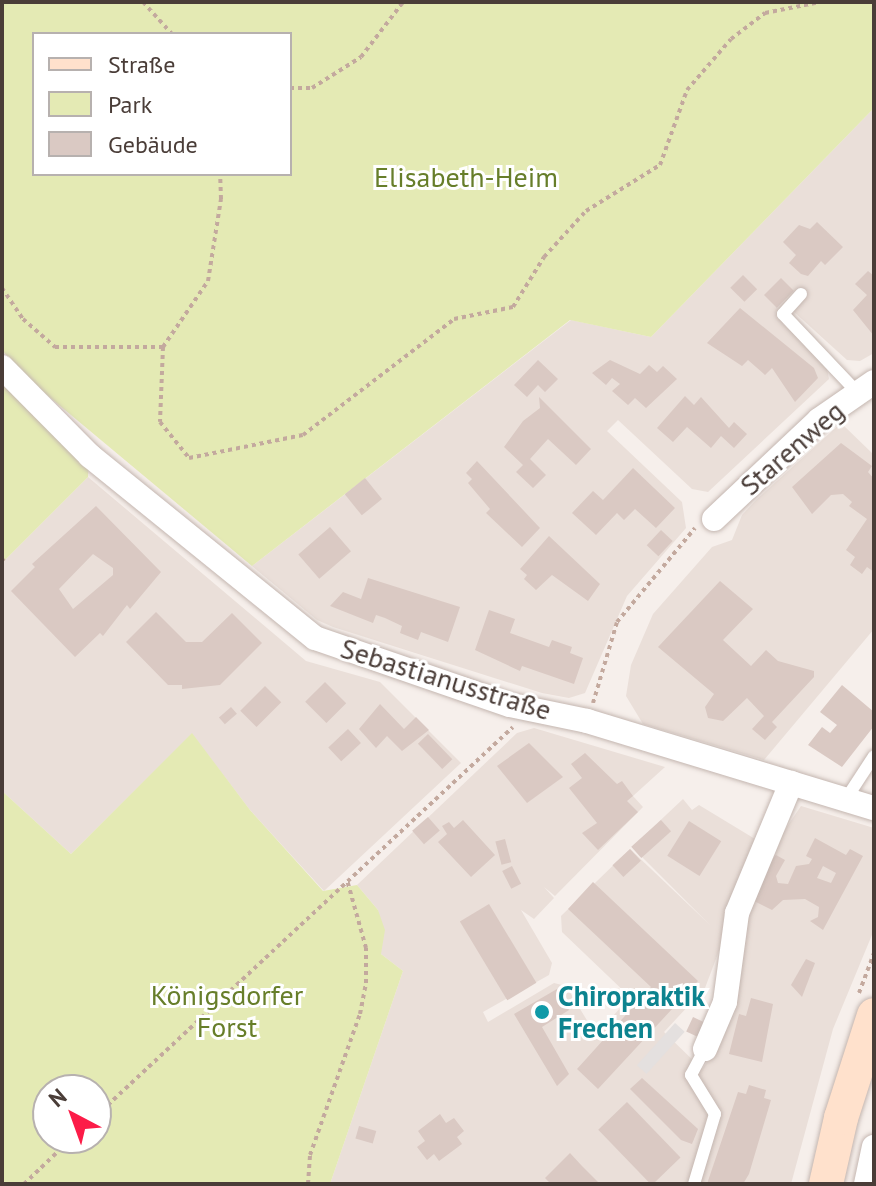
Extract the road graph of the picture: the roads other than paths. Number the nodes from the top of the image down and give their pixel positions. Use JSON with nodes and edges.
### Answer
{"nodes":[{"id":1,"x":801,"y":294,"type":"dead end"},
{"id":2,"x":2,"y":367,"type":"edge"},
{"id":3,"x":866,"y":387,"type":"edge"},
{"id":4,"x":714,"y":519,"type":"road end"},
{"id":5,"x":874,"y":756,"type":"edge"},
{"id":6,"x":791,"y":783,"type":"junction"},
{"id":7,"x":846,"y":799,"type":"junction"},
{"id":8,"x":874,"y":808,"type":"edge"},
{"id":9,"x":874,"y":1015,"type":"edge"},
{"id":10,"x":705,"y":1049,"type":"joint"},
{"id":11,"x":874,"y":1147,"type":"edge"},
{"id":12,"x":694,"y":1184,"type":"edge"},
{"id":13,"x":826,"y":1184,"type":"edge"},
{"id":14,"x":866,"y":1184,"type":"edge"}],
"edges":[{"from":1,"to":3,"type":"lane"},
{"from":2,"to":6,"type":"street","name":"Sebastianusstraße"},
{"from":3,"to":4,"type":"street","name":"Starenweg"},
{"from":5,"to":7,"type":"lane"},
{"from":6,"to":7,"type":"street","name":"Sebastianusstraße"},
{"from":6,"to":10,"type":"street"},
{"from":7,"to":8,"type":"street","name":"Sebastianusstraße"},
{"from":9,"to":13,"type":"main road"},
{"from":10,"to":12,"type":"lane"},
{"from":11,"to":14,"type":"street"}]}
